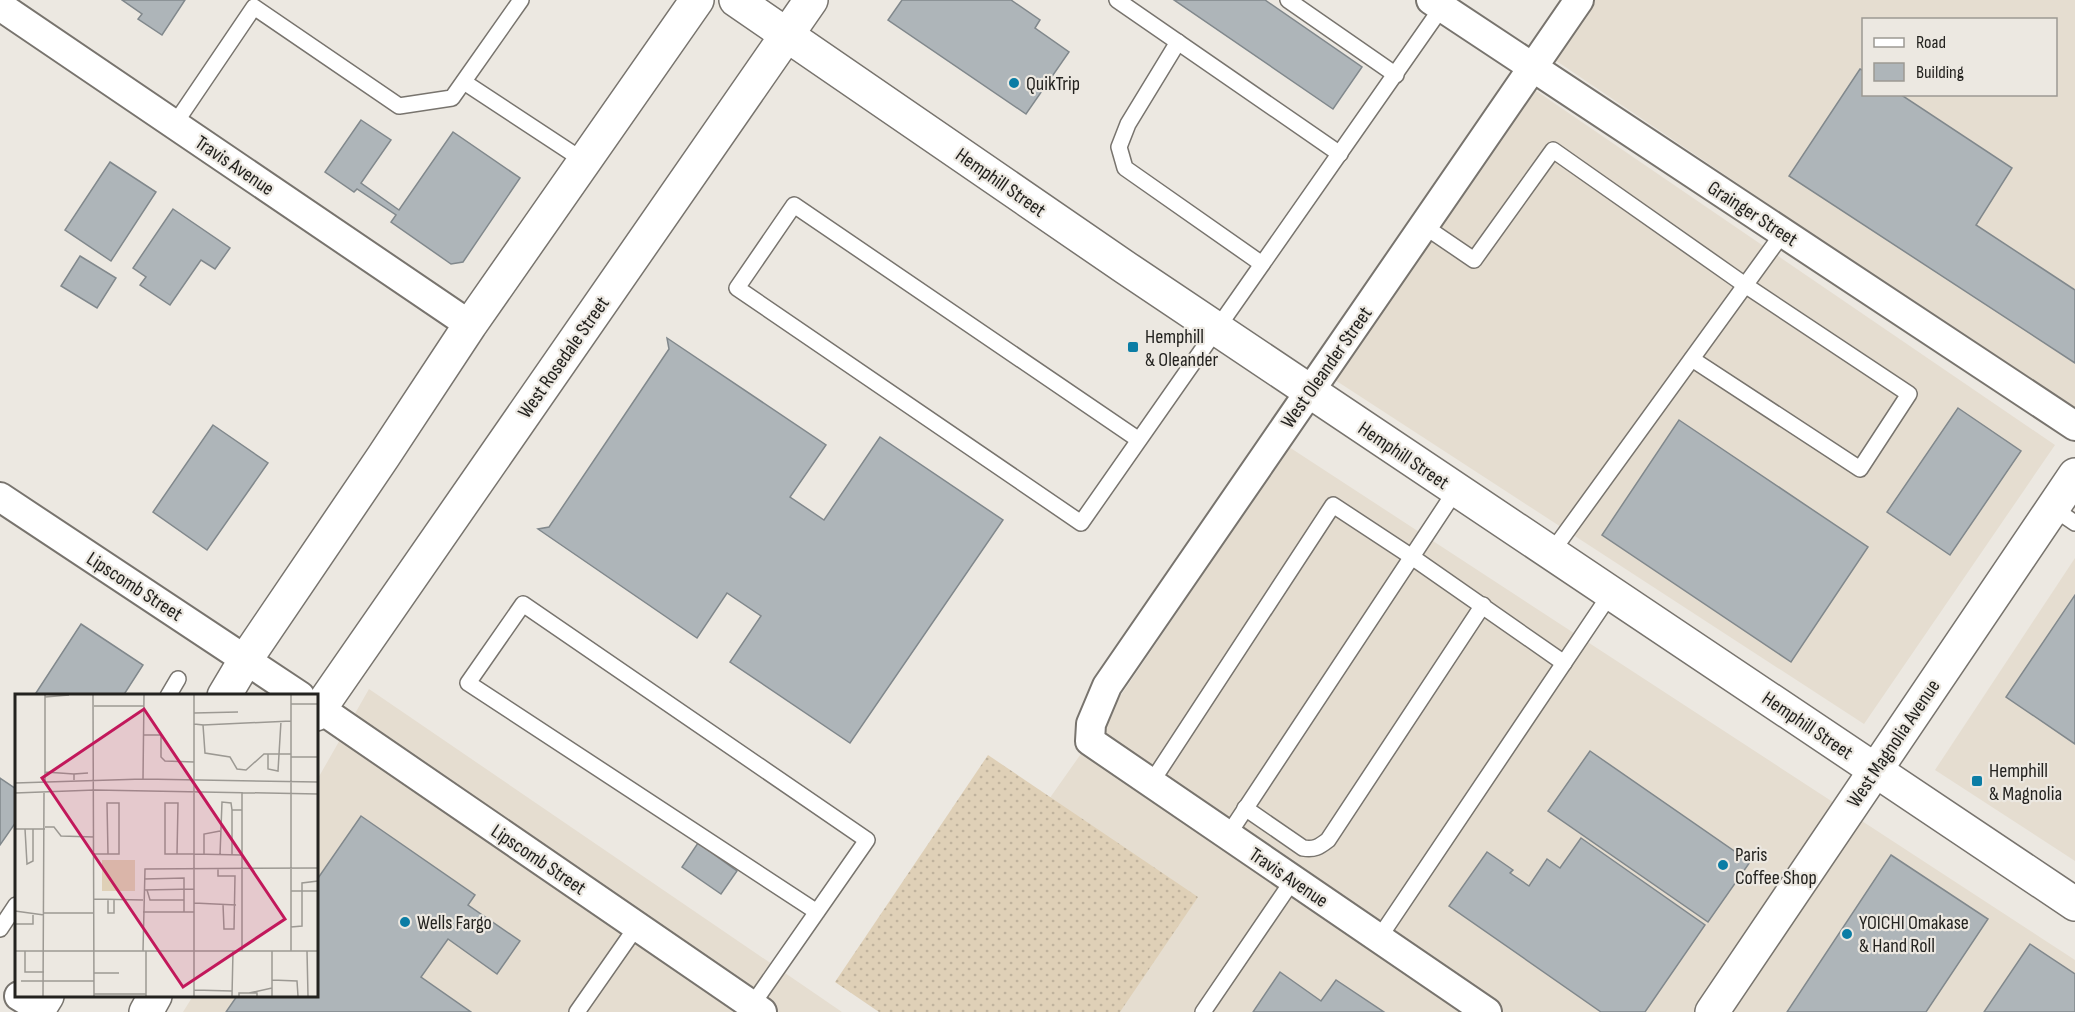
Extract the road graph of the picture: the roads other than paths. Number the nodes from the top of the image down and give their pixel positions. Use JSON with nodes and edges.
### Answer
{"nodes":[{"id":1,"x":521,"y":0,"type":"edge"},
{"id":2,"x":697,"y":0,"type":"edge"},
{"id":3,"x":736,"y":0,"type":"edge"},
{"id":4,"x":812,"y":0,"type":"edge"},
{"id":5,"x":1117,"y":0,"type":"edge"},
{"id":6,"x":1288,"y":0,"type":"edge"},
{"id":7,"x":1579,"y":0,"type":"edge"},
{"id":8,"x":1437,"y":4,"type":"edge"},
{"id":9,"x":0,"y":6,"type":"edge"},
{"id":10,"x":787,"y":34,"type":"junction"},
{"id":11,"x":1178,"y":42,"type":"junction"},
{"id":12,"x":1532,"y":68,"type":"junction"},
{"id":13,"x":1396,"y":75,"type":"junction"},
{"id":14,"x":464,"y":82,"type":"junction"},
{"id":15,"x":174,"y":124,"type":"junction"},
{"id":16,"x":1340,"y":154,"type":"junction"},
{"id":17,"x":584,"y":161,"type":"junction"},
{"id":18,"x":1424,"y":226,"type":"junction"},
{"id":19,"x":1783,"y":233,"type":"junction"},
{"id":20,"x":1263,"y":264,"type":"junction"},
{"id":21,"x":1745,"y":285,"type":"junction"},
{"id":22,"x":470,"y":325,"type":"junction"},
{"id":23,"x":1217,"y":330,"type":"junction"},
{"id":24,"x":1692,"y":358,"type":"junction"},
{"id":25,"x":1309,"y":392,"type":"junction"},
{"id":26,"x":2075,"y":426,"type":"edge"},
{"id":27,"x":1139,"y":440,"type":"junction"},
{"id":28,"x":2075,"y":475,"type":"edge"},
{"id":29,"x":1456,"y":490,"type":"junction"},
{"id":30,"x":0,"y":497,"type":"edge"},
{"id":31,"x":2064,"y":515,"type":"edge"},
{"id":32,"x":1551,"y":553,"type":"junction"},
{"id":33,"x":1412,"y":557,"type":"junction"},
{"id":34,"x":1611,"y":593,"type":"junction"},
{"id":35,"x":1483,"y":605,"type":"junction"},
{"id":36,"x":246,"y":659,"type":"junction"},
{"id":37,"x":1564,"y":663,"type":"junction"},
{"id":38,"x":178,"y":679,"type":"dead end"},
{"id":39,"x":169,"y":694,"type":"edge"},
{"id":40,"x":226,"y":694,"type":"edge"},
{"id":41,"x":296,"y":694,"type":"edge"},
{"id":42,"x":318,"y":699,"type":"edge"},
{"id":43,"x":318,"y":709,"type":"edge"},
{"id":44,"x":1090,"y":741,"type":"joint"},
{"id":45,"x":1875,"y":770,"type":"junction"},
{"id":46,"x":1151,"y":783,"type":"junction"},
{"id":47,"x":1245,"y":808,"type":"junction"},
{"id":48,"x":1228,"y":835,"type":"junction"},
{"id":49,"x":1293,"y":880,"type":"junction"},
{"id":50,"x":2075,"y":904,"type":"edge"},
{"id":51,"x":15,"y":906,"type":"edge"},
{"id":52,"x":817,"y":912,"type":"junction"},
{"id":53,"x":637,"y":926,"type":"junction"},
{"id":54,"x":0,"y":929,"type":"edge"},
{"id":55,"x":1379,"y":938,"type":"junction"},
{"id":56,"x":0,"y":983,"type":"edge"},
{"id":57,"x":15,"y":991,"type":"edge"},
{"id":58,"x":154,"y":997,"type":"edge"},
{"id":59,"x":757,"y":1009,"type":"edge"},
{"id":60,"x":146,"y":1012,"type":"edge"},
{"id":61,"x":577,"y":1012,"type":"edge"},
{"id":62,"x":1203,"y":1012,"type":"edge"},
{"id":63,"x":1487,"y":1012,"type":"edge"},
{"id":64,"x":1712,"y":1012,"type":"edge"}],
"edges":[{"from":1,"to":14,"type":"lane"},
{"from":2,"to":17,"type":"main road"},
{"from":3,"to":10,"type":"main road","name":"Hemphill Street"},
{"from":4,"to":10,"type":"main road","name":"West Rosedale Street"},
{"from":5,"to":11,"type":"lane"},
{"from":6,"to":13,"type":"lane"},
{"from":7,"to":12,"type":"street","name":"West Oleander Street"},
{"from":8,"to":12,"type":"street","name":"Grainger Street"},
{"from":8,"to":13,"type":"lane"},
{"from":9,"to":15,"type":"street","name":"Travis Avenue"},
{"from":10,"to":23,"type":"main road","name":"Hemphill Street"},
{"from":10,"to":42,"type":"main road","name":"West Rosedale Street"},
{"from":11,"to":16,"type":"lane"},
{"from":11,"to":20,"type":"lane"},
{"from":12,"to":18,"type":"street","name":"West Oleander Street"},
{"from":12,"to":19,"type":"street","name":"Grainger Street"},
{"from":13,"to":16,"type":"lane"},
{"from":14,"to":15,"type":"lane"},
{"from":14,"to":17,"type":"lane"},
{"from":15,"to":22,"type":"street","name":"Travis Avenue"},
{"from":16,"to":20,"type":"lane"},
{"from":17,"to":22,"type":"main road"},
{"from":18,"to":21,"type":"lane"},
{"from":18,"to":25,"type":"street","name":"West Oleander Street"},
{"from":19,"to":21,"type":"lane"},
{"from":19,"to":26,"type":"street","name":"Grainger Street"},
{"from":20,"to":23,"type":"lane"},
{"from":21,"to":24,"type":"lane"},
{"from":21,"to":24,"type":"lane"},
{"from":22,"to":36,"type":"main road"},
{"from":23,"to":25,"type":"main road","name":"Hemphill Street"},
{"from":23,"to":27,"type":"lane"},
{"from":24,"to":32,"type":"lane"},
{"from":25,"to":29,"type":"main road","name":"Hemphill Street"},
{"from":25,"to":44,"type":"street","name":"West Oleander Street"},
{"from":27,"to":27,"type":"lane"},
{"from":28,"to":31,"type":"main road","name":"West Magnolia Avenue"},
{"from":29,"to":32,"type":"main road","name":"Hemphill Street"},
{"from":29,"to":33,"type":"lane"},
{"from":30,"to":36,"type":"street","name":"Lipscomb Street"},
{"from":31,"to":45,"type":"main road","name":"West Magnolia Avenue"},
{"from":32,"to":34,"type":"main road","name":"Hemphill Street"},
{"from":33,"to":35,"type":"lane"},
{"from":33,"to":46,"type":"lane"},
{"from":33,"to":47,"type":"lane"},
{"from":34,"to":37,"type":"lane"},
{"from":34,"to":45,"type":"main road","name":"Hemphill Street"},
{"from":35,"to":37,"type":"lane"},
{"from":35,"to":47,"type":"lane"},
{"from":36,"to":40,"type":"main road"},
{"from":36,"to":41,"type":"street","name":"Lipscomb Street"},
{"from":37,"to":55,"type":"lane"},
{"from":38,"to":39,"type":"lane"},
{"from":43,"to":53,"type":"street","name":"Lipscomb Street"},
{"from":44,"to":46,"type":"street","name":"Travis Avenue"},
{"from":45,"to":50,"type":"main road","name":"Hemphill Street"},
{"from":45,"to":64,"type":"main road","name":"West Magnolia Avenue"},
{"from":46,"to":48,"type":"street","name":"Travis Avenue"},
{"from":47,"to":48,"type":"lane"},
{"from":48,"to":49,"type":"street","name":"Travis Avenue"},
{"from":49,"to":55,"type":"street","name":"Travis Avenue"},
{"from":49,"to":62,"type":"lane"},
{"from":51,"to":54,"type":"lane"},
{"from":52,"to":52,"type":"lane"},
{"from":52,"to":59,"type":"lane"},
{"from":53,"to":59,"type":"street","name":"Lipscomb Street"},
{"from":53,"to":61,"type":"lane"},
{"from":55,"to":63,"type":"street","name":"Travis Avenue"},
{"from":56,"to":57,"type":"street"},
{"from":58,"to":60,"type":"main road"}]}
